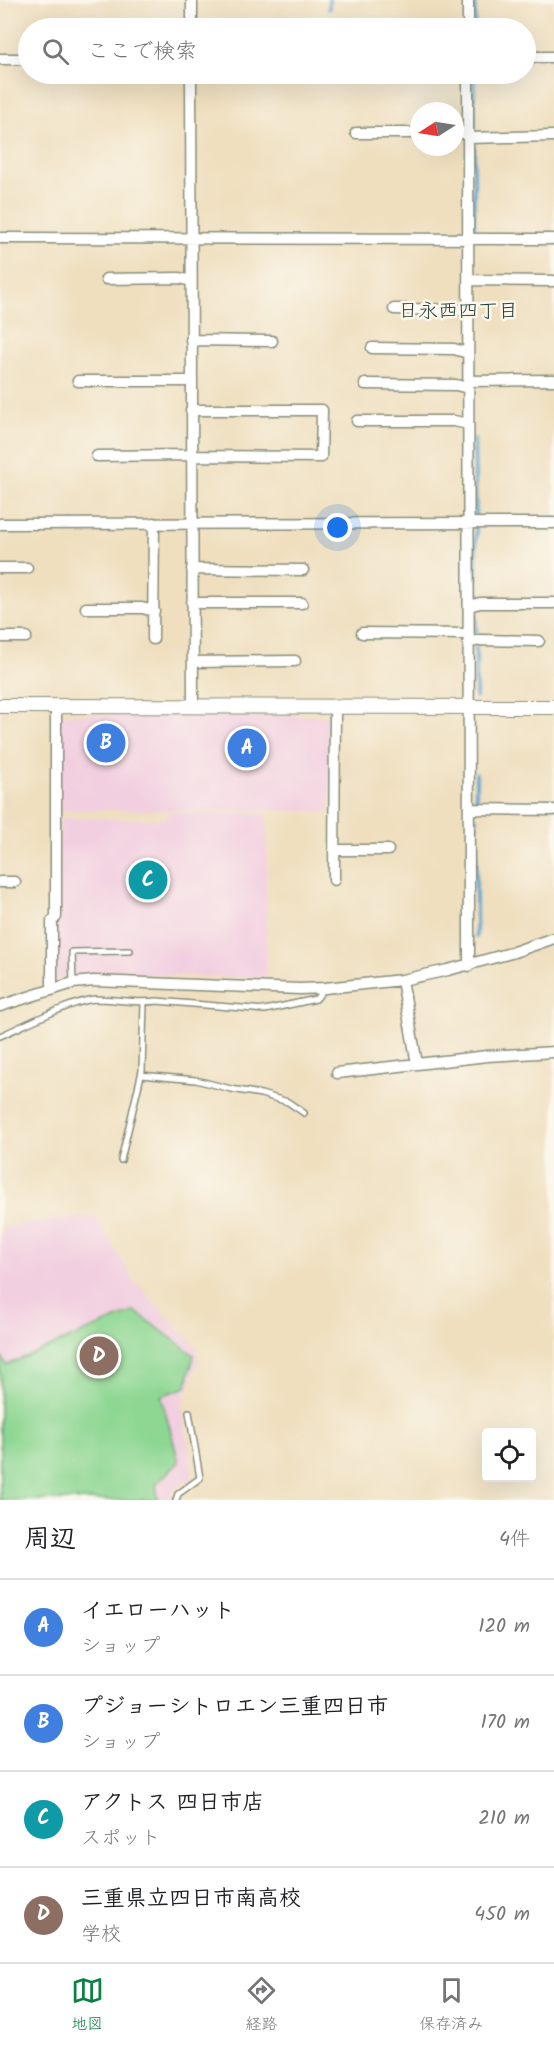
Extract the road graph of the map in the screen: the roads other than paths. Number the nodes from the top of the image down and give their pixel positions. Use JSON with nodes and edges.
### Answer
{"nodes":[{"id":1,"x":192,"y":0,"type":"edge"},
{"id":2,"x":468,"y":0,"type":"edge"},
{"id":3,"x":192,"y":18,"type":"edge"},
{"id":4,"x":468,"y":18,"type":"edge"},
{"id":5,"x":536,"y":57,"type":"edge"},
{"id":6,"x":554,"y":57,"type":"edge"},
{"id":7,"x":18,"y":58,"type":"edge"},
{"id":8,"x":0,"y":59,"type":"edge"},
{"id":9,"x":191,"y":84,"type":"edge"},
{"id":10,"x":468,"y":84,"type":"edge"},
{"id":11,"x":356,"y":133,"type":"dead end"},
{"id":12,"x":410,"y":133,"type":"edge"},
{"id":13,"x":464,"y":134,"type":"edge"},
{"id":14,"x":468,"y":135,"type":"junction"},
{"id":15,"x":554,"y":136,"type":"edge"},
{"id":16,"x":191,"y":237,"type":"junction"},
{"id":17,"x":0,"y":238,"type":"edge"},
{"id":18,"x":468,"y":238,"type":"junction"},
{"id":19,"x":554,"y":239,"type":"edge"},
{"id":20,"x":106,"y":279,"type":"dead end"},
{"id":21,"x":469,"y":280,"type":"junction"},
{"id":22,"x":191,"y":281,"type":"junction"},
{"id":23,"x":554,"y":281,"type":"edge"},
{"id":24,"x":394,"y":309,"type":"dead end"},
{"id":25,"x":468,"y":310,"type":"junction"},
{"id":26,"x":191,"y":340,"type":"junction"},
{"id":27,"x":273,"y":340,"type":"dead end"},
{"id":28,"x":372,"y":348,"type":"dead end"},
{"id":29,"x":468,"y":352,"type":"junction"},
{"id":30,"x":554,"y":380,"type":"edge"},
{"id":31,"x":78,"y":381,"type":"dead end"},
{"id":32,"x":190,"y":381,"type":"junction"},
{"id":33,"x":365,"y":384,"type":"dead end"},
{"id":34,"x":468,"y":384,"type":"junction"},
{"id":35,"x":191,"y":410,"type":"junction"},
{"id":36,"x":357,"y":421,"type":"dead end"},
{"id":37,"x":468,"y":424,"type":"junction"},
{"id":38,"x":97,"y":456,"type":"dead end"},
{"id":39,"x":191,"y":456,"type":"junction"},
{"id":40,"x":154,"y":523,"type":"junction"},
{"id":41,"x":191,"y":523,"type":"junction"},
{"id":42,"x":468,"y":523,"type":"junction"},
{"id":43,"x":554,"y":523,"type":"edge"},
{"id":44,"x":0,"y":524,"type":"edge"},
{"id":45,"x":0,"y":568,"type":"edge"},
{"id":46,"x":27,"y":568,"type":"dead end"},
{"id":47,"x":192,"y":569,"type":"junction"},
{"id":48,"x":303,"y":570,"type":"dead end"},
{"id":49,"x":192,"y":603,"type":"junction"},
{"id":50,"x":302,"y":603,"type":"dead end"},
{"id":51,"x":554,"y":603,"type":"edge"},
{"id":52,"x":469,"y":606,"type":"junction"},
{"id":53,"x":86,"y":608,"type":"dead end"},
{"id":54,"x":154,"y":611,"type":"junction"},
{"id":55,"x":362,"y":633,"type":"dead end"},
{"id":56,"x":0,"y":637,"type":"edge"},
{"id":57,"x":26,"y":637,"type":"dead end"},
{"id":58,"x":468,"y":638,"type":"junction"},
{"id":59,"x":153,"y":639,"type":"dead end"},
{"id":60,"x":539,"y":640,"type":"dead end"},
{"id":61,"x":295,"y":661,"type":"dead end"},
{"id":62,"x":193,"y":662,"type":"junction"},
{"id":63,"x":0,"y":706,"type":"edge"},
{"id":64,"x":56,"y":706,"type":"junction"},
{"id":65,"x":468,"y":706,"type":"junction"},
{"id":66,"x":554,"y":706,"type":"edge"},
{"id":67,"x":193,"y":707,"type":"junction"},
{"id":68,"x":335,"y":707,"type":"junction"},
{"id":69,"x":469,"y":809,"type":"junction"},
{"id":70,"x":554,"y":810,"type":"edge"},
{"id":71,"x":334,"y":850,"type":"junction"},
{"id":72,"x":388,"y":850,"type":"dead end"},
{"id":73,"x":334,"y":880,"type":"dead end"},
{"id":74,"x":0,"y":882,"type":"edge"},
{"id":75,"x":15,"y":882,"type":"dead end"},
{"id":76,"x":554,"y":938,"type":"edge"},
{"id":77,"x":130,"y":951,"type":"dead end"},
{"id":78,"x":469,"y":966,"type":"junction"},
{"id":79,"x":402,"y":980,"type":"junction"},
{"id":80,"x":73,"y":983,"type":"junction"},
{"id":81,"x":325,"y":988,"type":"junction"},
{"id":82,"x":52,"y":990,"type":"junction"},
{"id":83,"x":144,"y":1003,"type":"junction"},
{"id":84,"x":0,"y":1006,"type":"edge"},
{"id":85,"x":0,"y":1036,"type":"edge"},
{"id":86,"x":554,"y":1052,"type":"edge"},
{"id":87,"x":417,"y":1064,"type":"junction"},
{"id":88,"x":337,"y":1073,"type":"dead end"},
{"id":89,"x":141,"y":1075,"type":"junction"},
{"id":90,"x":303,"y":1113,"type":"dead end"},
{"id":91,"x":122,"y":1160,"type":"dead end"},
{"id":92,"x":189,"y":1412,"type":"dead end"},
{"id":93,"x":176,"y":1500,"type":"edge"}],
"edges":[{"from":1,"to":3,"type":"street"},
{"from":2,"to":4,"type":"street"},
{"from":5,"to":6,"type":"street"},
{"from":7,"to":8,"type":"street"},
{"from":9,"to":16,"type":"street"},
{"from":10,"to":14,"type":"street"},
{"from":11,"to":12,"type":"street"},
{"from":13,"to":14,"type":"street"},
{"from":14,"to":15,"type":"street"},
{"from":14,"to":18,"type":"street"},
{"from":16,"to":17,"type":"street"},
{"from":16,"to":18,"type":"street"},
{"from":16,"to":22,"type":"street"},
{"from":18,"to":19,"type":"street"},
{"from":18,"to":21,"type":"street"},
{"from":20,"to":22,"type":"street"},
{"from":21,"to":23,"type":"street"},
{"from":21,"to":25,"type":"street"},
{"from":22,"to":26,"type":"street"},
{"from":24,"to":25,"type":"street"},
{"from":25,"to":29,"type":"street"},
{"from":26,"to":27,"type":"street"},
{"from":26,"to":32,"type":"street"},
{"from":28,"to":29,"type":"street"},
{"from":29,"to":34,"type":"street"},
{"from":30,"to":34,"type":"street"},
{"from":31,"to":32,"type":"street"},
{"from":32,"to":35,"type":"street"},
{"from":33,"to":34,"type":"street"},
{"from":34,"to":37,"type":"street"},
{"from":35,"to":39,"type":"street"},
{"from":35,"to":39,"type":"street"},
{"from":36,"to":37,"type":"street"},
{"from":37,"to":42,"type":"street"},
{"from":38,"to":39,"type":"street"},
{"from":39,"to":41,"type":"street"},
{"from":40,"to":41,"type":"street"},
{"from":40,"to":44,"type":"street"},
{"from":40,"to":54,"type":"street"},
{"from":41,"to":42,"type":"street"},
{"from":41,"to":47,"type":"street"},
{"from":42,"to":43,"type":"street"},
{"from":42,"to":52,"type":"street"},
{"from":45,"to":46,"type":"street"},
{"from":47,"to":48,"type":"street"},
{"from":47,"to":49,"type":"street"},
{"from":49,"to":50,"type":"street"},
{"from":49,"to":62,"type":"street"},
{"from":51,"to":52,"type":"street"},
{"from":52,"to":58,"type":"street"},
{"from":53,"to":54,"type":"street"},
{"from":54,"to":59,"type":"street"},
{"from":55,"to":58,"type":"street"},
{"from":56,"to":57,"type":"street"},
{"from":58,"to":60,"type":"street"},
{"from":58,"to":65,"type":"street"},
{"from":61,"to":62,"type":"street"},
{"from":62,"to":67,"type":"street"},
{"from":63,"to":64,"type":"street"},
{"from":64,"to":67,"type":"street"},
{"from":64,"to":82,"type":"street"},
{"from":65,"to":66,"type":"street"},
{"from":65,"to":68,"type":"street"},
{"from":65,"to":69,"type":"street"},
{"from":67,"to":68,"type":"street"},
{"from":68,"to":71,"type":"street"},
{"from":69,"to":70,"type":"street"},
{"from":69,"to":78,"type":"street"},
{"from":71,"to":72,"type":"street"},
{"from":71,"to":73,"type":"street"},
{"from":74,"to":75,"type":"street"},
{"from":76,"to":78,"type":"street"},
{"from":77,"to":80,"type":"lane"},
{"from":78,"to":79,"type":"street"},
{"from":79,"to":81,"type":"street"},
{"from":79,"to":87,"type":"street"},
{"from":80,"to":81,"type":"street"},
{"from":80,"to":82,"type":"street"},
{"from":81,"to":83,"type":"lane"},
{"from":82,"to":84,"type":"street"},
{"from":83,"to":85,"type":"lane"},
{"from":83,"to":89,"type":"lane"},
{"from":86,"to":87,"type":"street"},
{"from":87,"to":88,"type":"street"},
{"from":89,"to":90,"type":"lane"},
{"from":89,"to":91,"type":"lane"},
{"from":92,"to":93,"type":"lane"}]}
